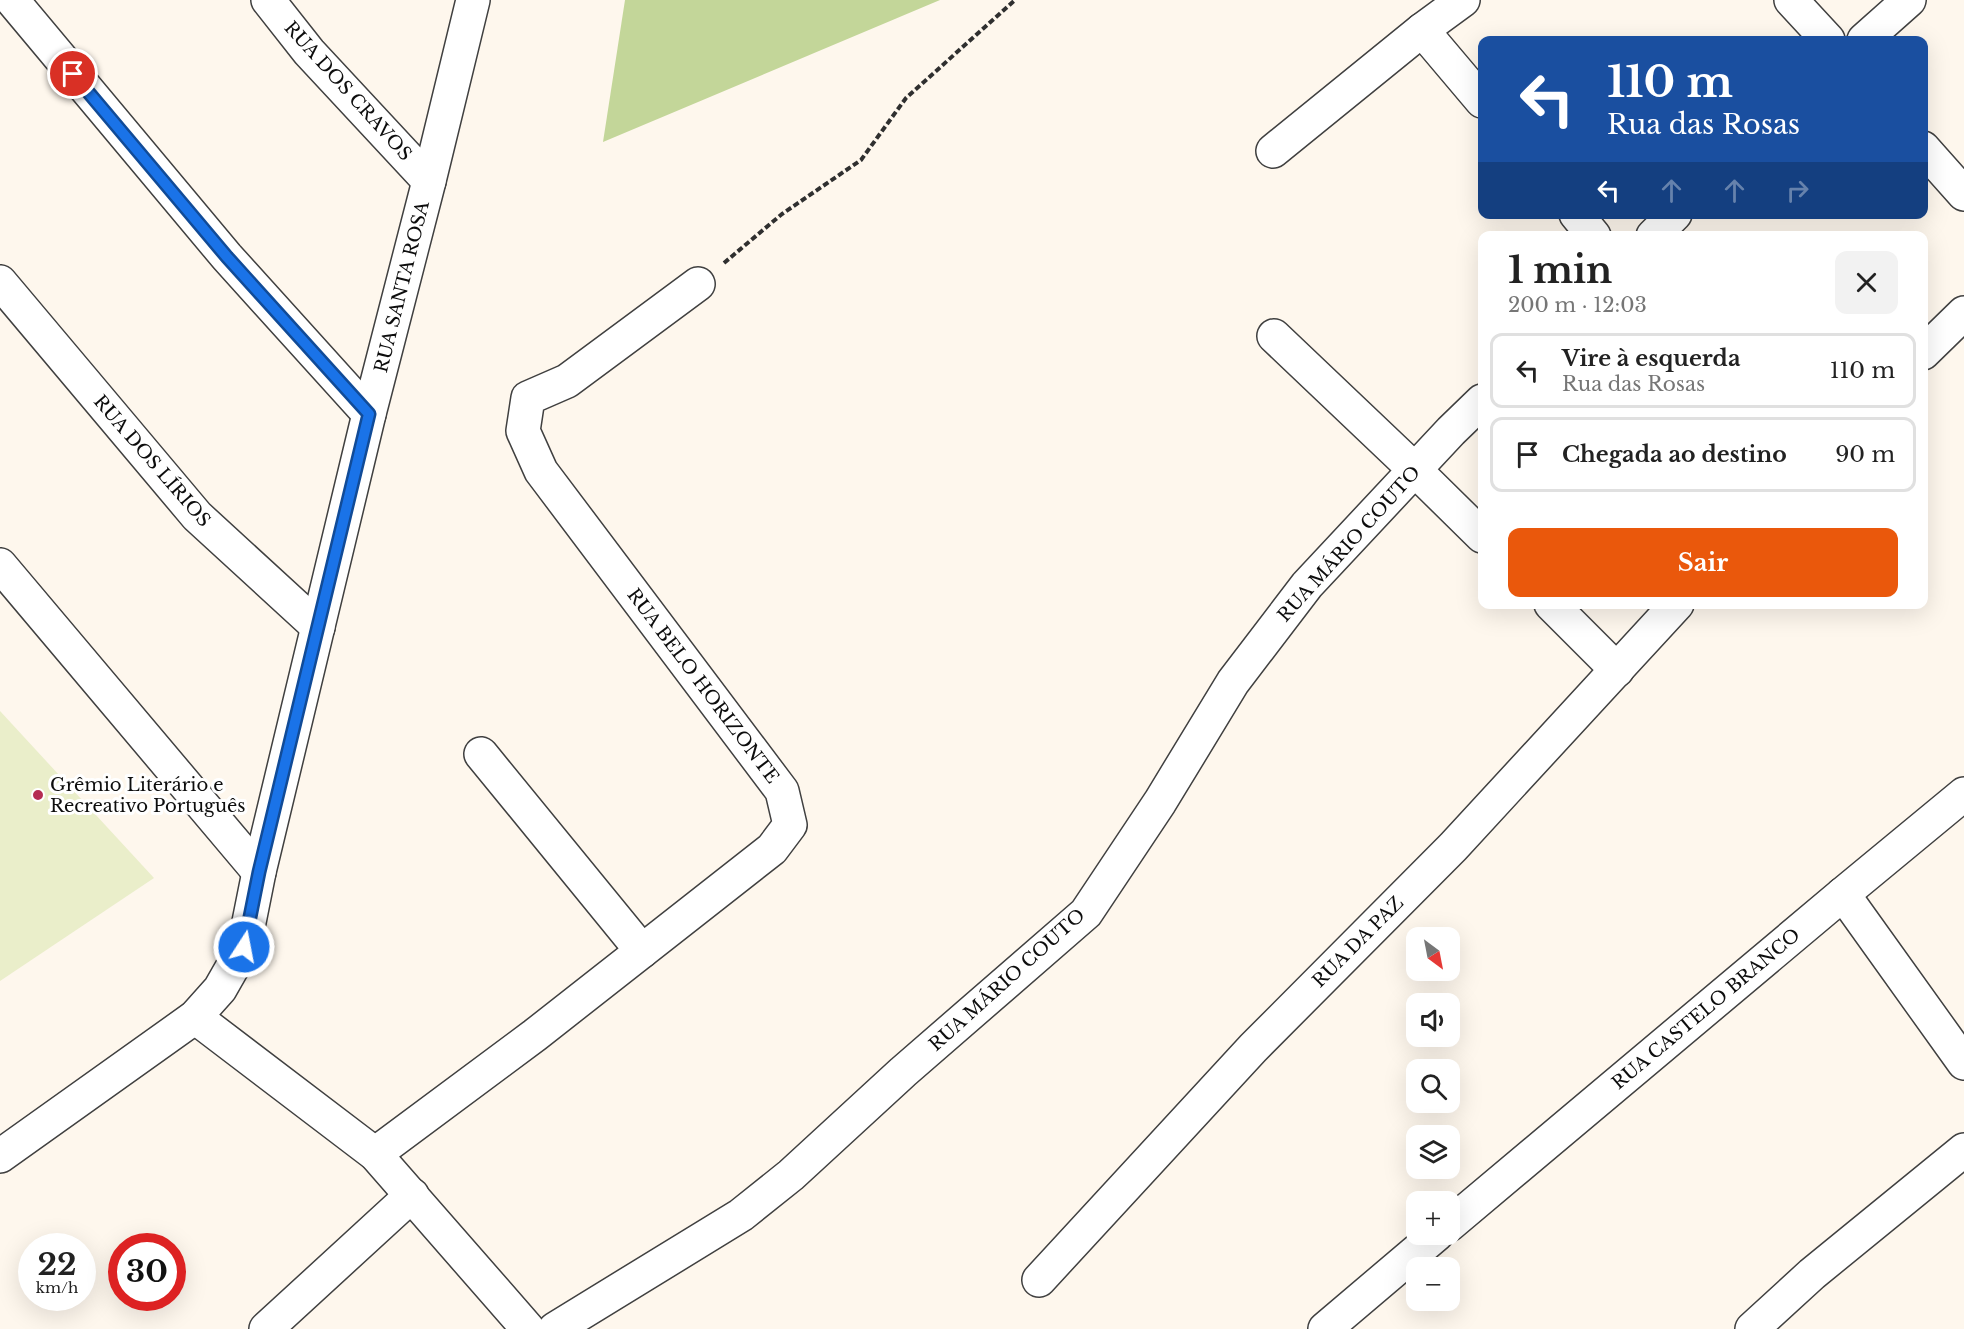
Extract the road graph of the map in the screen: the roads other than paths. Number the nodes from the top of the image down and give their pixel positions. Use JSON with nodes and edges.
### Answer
{"nodes":[{"id":1,"x":12,"y":0,"type":"edge"},
{"id":2,"x":268,"y":0,"type":"edge"},
{"id":3,"x":473,"y":0,"type":"edge"},
{"id":4,"x":1463,"y":0,"type":"edge"},
{"id":5,"x":1791,"y":0,"type":"edge"},
{"id":6,"x":1909,"y":0,"type":"edge"},
{"id":7,"x":1422,"y":30,"type":"junction"},
{"id":8,"x":1824,"y":36,"type":"edge"},
{"id":9,"x":1868,"y":36,"type":"edge"},
{"id":10,"x":1478,"y":96,"type":"edge"},
{"id":11,"x":1273,"y":151,"type":"dead end"},
{"id":12,"x":1928,"y":154,"type":"edge"},
{"id":13,"x":429,"y":181,"type":"junction"},
{"id":14,"x":1964,"y":194,"type":"edge"},
{"id":15,"x":1580,"y":219,"type":"edge"},
{"id":16,"x":1671,"y":219,"type":"edge"},
{"id":17,"x":1590,"y":231,"type":"edge"},
{"id":18,"x":1658,"y":231,"type":"edge"},
{"id":19,"x":0,"y":282,"type":"edge"},
{"id":20,"x":698,"y":284,"type":"road end"},
{"id":21,"x":1964,"y":313,"type":"edge"},
{"id":22,"x":1274,"y":336,"type":"dead end"},
{"id":23,"x":1928,"y":347,"type":"edge"},
{"id":24,"x":1478,"y":405,"type":"edge"},
{"id":25,"x":369,"y":414,"type":"junction"},
{"id":26,"x":1415,"y":470,"type":"junction"},
{"id":27,"x":1478,"y":532,"type":"edge"},
{"id":28,"x":0,"y":565,"type":"edge"},
{"id":29,"x":1556,"y":609,"type":"edge"},
{"id":30,"x":1672,"y":609,"type":"edge"},
{"id":31,"x":318,"y":627,"type":"junction"},
{"id":32,"x":1617,"y":670,"type":"junction"},
{"id":33,"x":482,"y":754,"type":"dead end"},
{"id":34,"x":1964,"y":794,"type":"edge"},
{"id":35,"x":259,"y":872,"type":"junction"},
{"id":36,"x":1843,"y":894,"type":"junction"},
{"id":37,"x":642,"y":951,"type":"junction"},
{"id":38,"x":195,"y":1017,"type":"junction"},
{"id":39,"x":1964,"y":1063,"type":"edge"},
{"id":40,"x":1964,"y":1150,"type":"edge"},
{"id":41,"x":375,"y":1154,"type":"junction"},
{"id":42,"x":0,"y":1156,"type":"edge"},
{"id":43,"x":412,"y":1195,"type":"junction"},
{"id":44,"x":1460,"y":1216,"type":"edge"},
{"id":45,"x":1424,"y":1245,"type":"edge"},
{"id":46,"x":1039,"y":1280,"type":"dead end"},
{"id":47,"x":266,"y":1329,"type":"edge"},
{"id":48,"x":528,"y":1329,"type":"edge"},
{"id":49,"x":555,"y":1329,"type":"edge"},
{"id":50,"x":1325,"y":1329,"type":"edge"},
{"id":51,"x":1752,"y":1329,"type":"edge"}],
"edges":[{"from":1,"to":25,"type":"street"},
{"from":2,"to":13,"type":"street","name":"RUA DOS CRAVOS"},
{"from":3,"to":13,"type":"street","name":"RUA SANTA ROSA"},
{"from":4,"to":7,"type":"street"},
{"from":5,"to":8,"type":"street"},
{"from":6,"to":9,"type":"street"},
{"from":7,"to":10,"type":"street"},
{"from":7,"to":11,"type":"street"},
{"from":12,"to":14,"type":"street"},
{"from":13,"to":25,"type":"street","name":"RUA SANTA ROSA"},
{"from":15,"to":17,"type":"street"},
{"from":16,"to":18,"type":"street"},
{"from":19,"to":31,"type":"street","name":"RUA DOS LÍRIOS"},
{"from":20,"to":37,"type":"street","name":"RUA BELO HORIZONTE"},
{"from":21,"to":23,"type":"street"},
{"from":22,"to":26,"type":"street"},
{"from":24,"to":26,"type":"street","name":"RUA MÁRIO COUTO"},
{"from":25,"to":31,"type":"street","name":"RUA SANTA ROSA"},
{"from":26,"to":27,"type":"street"},
{"from":26,"to":49,"type":"street","name":"RUA MÁRIO COUTO"},
{"from":28,"to":35,"type":"street"},
{"from":29,"to":32,"type":"street"},
{"from":30,"to":32,"type":"street","name":"RUA DA PAZ"},
{"from":31,"to":35,"type":"street","name":"RUA SANTA ROSA"},
{"from":32,"to":46,"type":"street","name":"RUA DA PAZ"},
{"from":33,"to":37,"type":"street"},
{"from":34,"to":36,"type":"street","name":"RUA CASTELO BRANCO"},
{"from":35,"to":38,"type":"street","name":"RUA SANTA ROSA"},
{"from":36,"to":39,"type":"street"},
{"from":36,"to":44,"type":"street","name":"RUA CASTELO BRANCO"},
{"from":37,"to":41,"type":"street","name":"RUA BELO HORIZONTE"},
{"from":38,"to":41,"type":"street"},
{"from":38,"to":42,"type":"street","name":"RUA SANTA ROSA"},
{"from":40,"to":51,"type":"street"},
{"from":41,"to":43,"type":"street"},
{"from":43,"to":47,"type":"street"},
{"from":43,"to":48,"type":"street"},
{"from":45,"to":50,"type":"street"}]}
